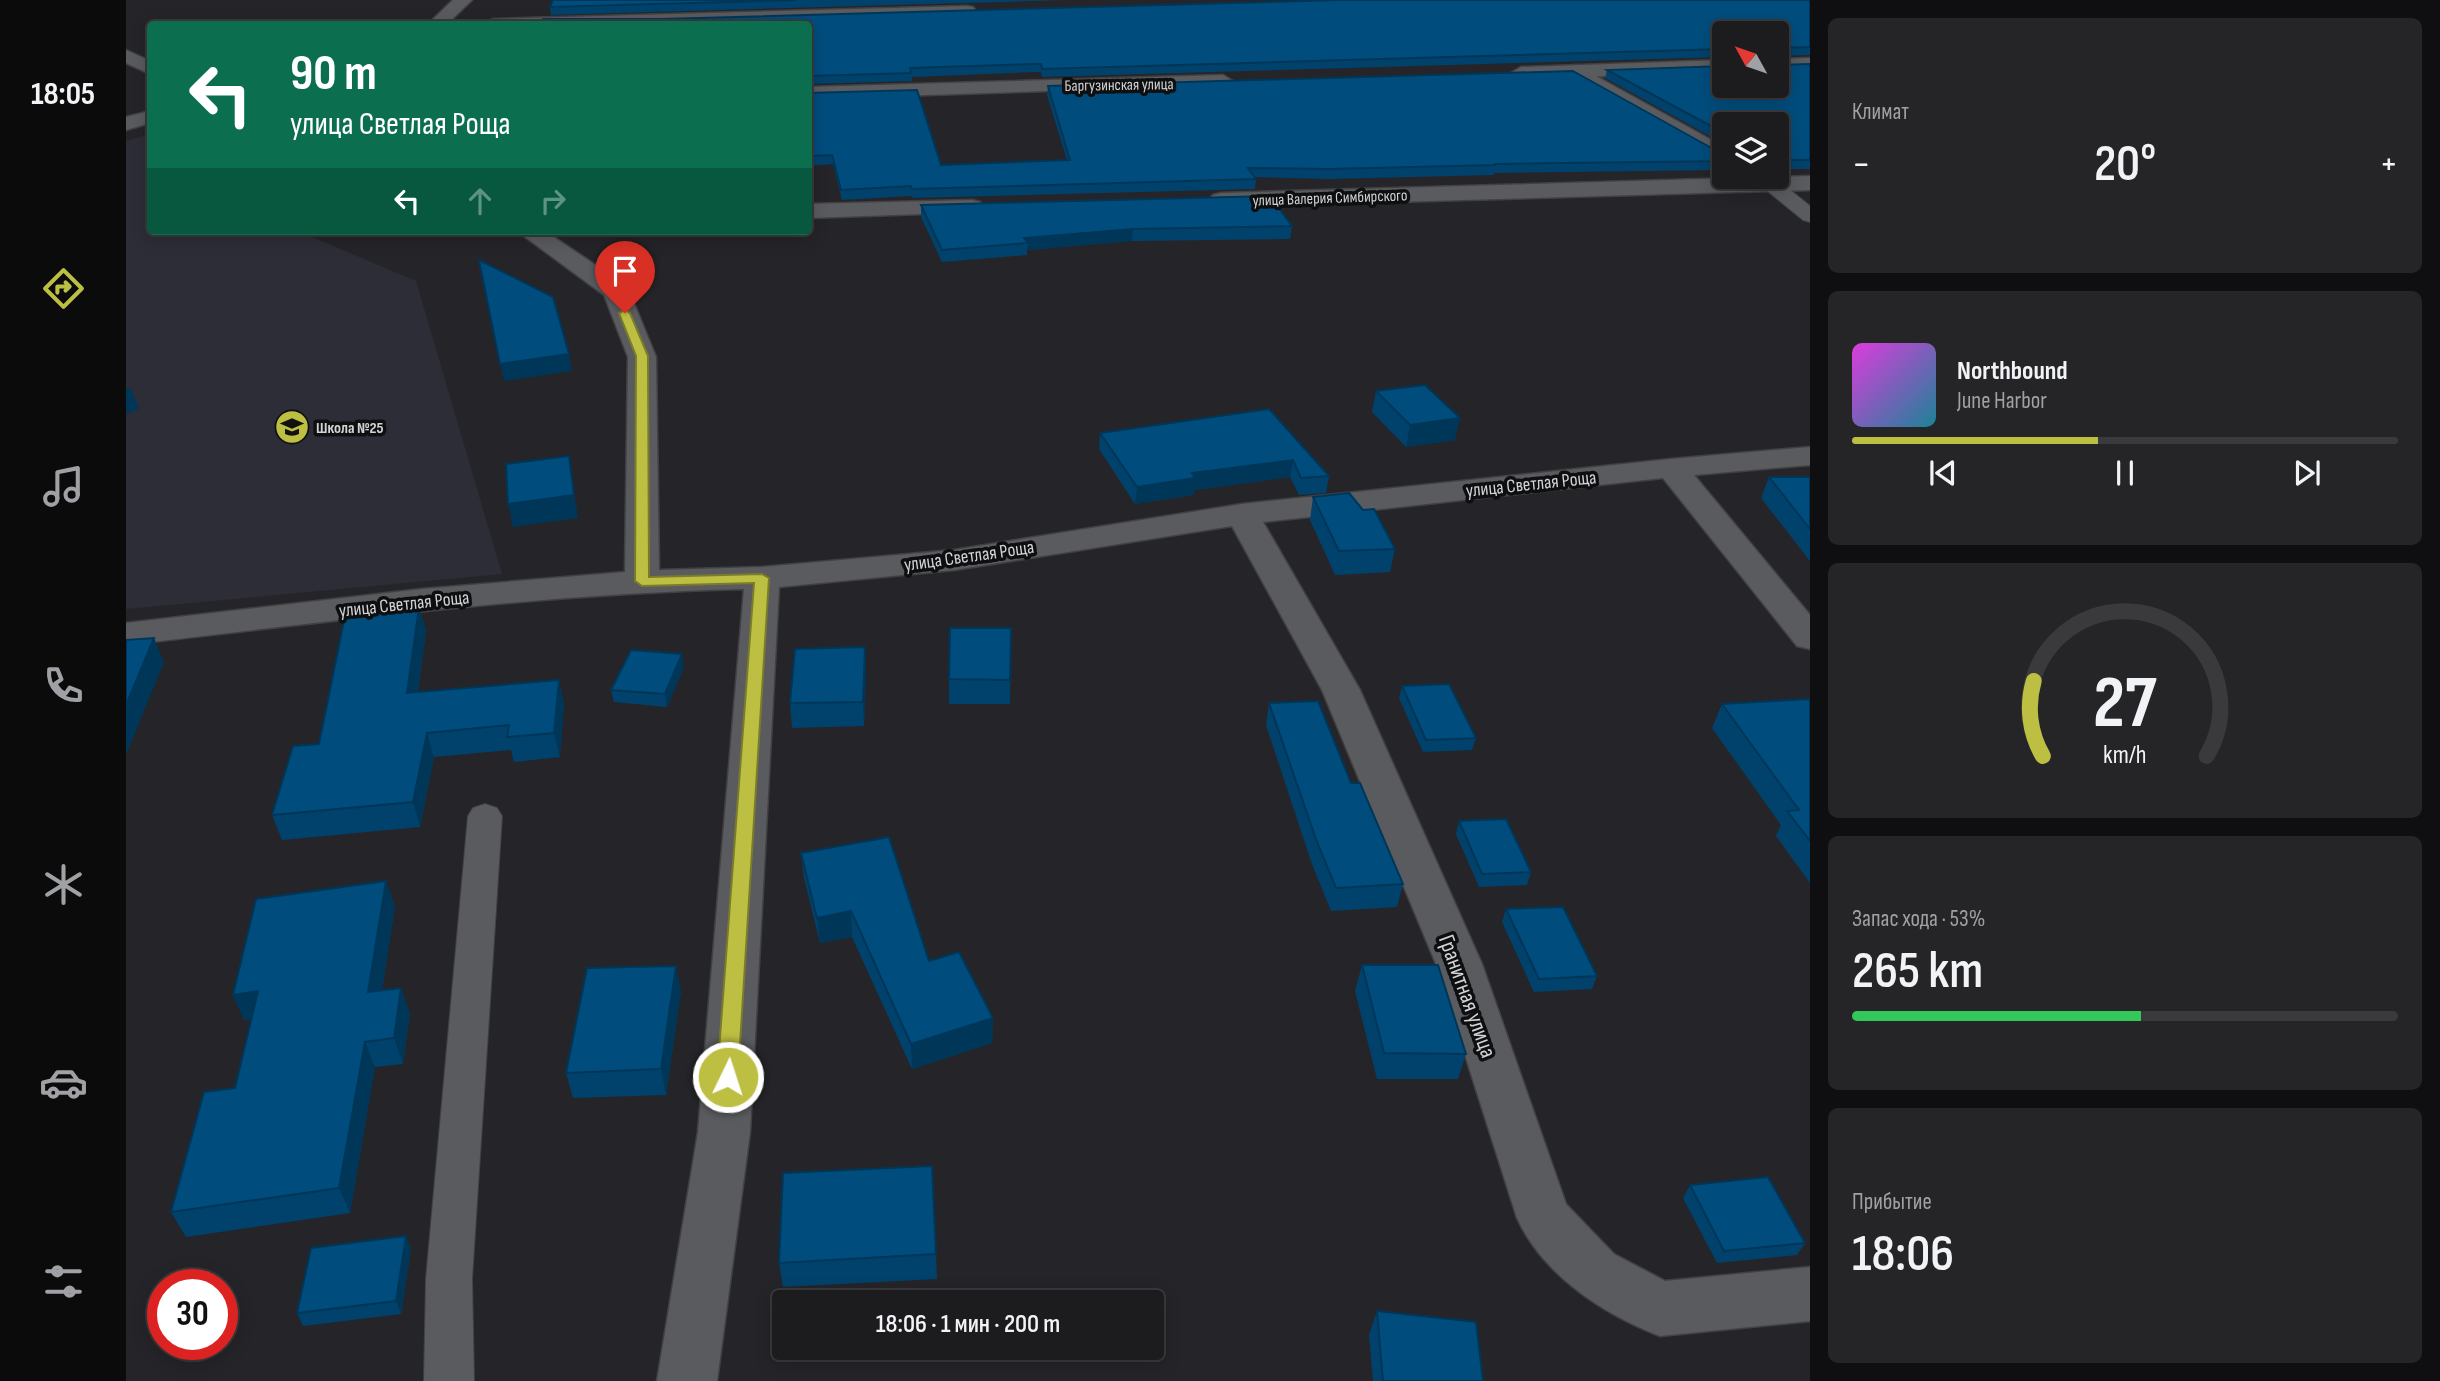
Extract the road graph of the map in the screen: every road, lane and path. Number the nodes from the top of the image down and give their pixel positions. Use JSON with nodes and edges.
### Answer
{"nodes":[{"id":1,"x":463,"y":0,"type":"edge"},
{"id":2,"x":991,"y":10,"type":"edge"},
{"id":3,"x":440,"y":21,"type":"edge"},
{"id":4,"x":600,"y":21,"type":"edge"},
{"id":5,"x":126,"y":56,"type":"edge"},
{"id":6,"x":1810,"y":64,"type":"edge"},
{"id":7,"x":1789,"y":65,"type":"edge"},
{"id":8,"x":147,"y":66,"type":"edge"},
{"id":9,"x":1712,"y":66,"type":"edge"},
{"id":10,"x":1576,"y":71,"type":"junction"},
{"id":11,"x":1498,"y":73,"type":"edge"},
{"id":12,"x":1242,"y":80,"type":"edge"},
{"id":13,"x":812,"y":93,"type":"edge"},
{"id":14,"x":147,"y":118,"type":"edge"},
{"id":15,"x":126,"y":124,"type":"edge"},
{"id":16,"x":1712,"y":149,"type":"edge"},
{"id":17,"x":1789,"y":182,"type":"edge"},
{"id":18,"x":1712,"y":183,"type":"edge"},
{"id":19,"x":1810,"y":183,"type":"edge"},
{"id":20,"x":1776,"y":189,"type":"edge"},
{"id":21,"x":1200,"y":201,"type":"edge"},
{"id":22,"x":990,"y":206,"type":"edge"},
{"id":23,"x":812,"y":211,"type":"edge"},
{"id":24,"x":1810,"y":216,"type":"edge"},
{"id":25,"x":535,"y":235,"type":"edge"},
{"id":26,"x":1810,"y":456,"type":"edge"},
{"id":27,"x":1671,"y":468,"type":"junction"},
{"id":28,"x":1242,"y":514,"type":"junction"},
{"id":29,"x":762,"y":578,"type":"junction"},
{"id":30,"x":642,"y":581,"type":"junction"},
{"id":31,"x":126,"y":634,"type":"edge"},
{"id":32,"x":1810,"y":638,"type":"edge"},
{"id":33,"x":485,"y":816,"type":"dead end"},
{"id":34,"x":1810,"y":1294,"type":"edge"},
{"id":35,"x":449,"y":1381,"type":"edge"},
{"id":36,"x":687,"y":1381,"type":"edge"}],
"edges":[{"from":1,"to":3,"type":"street"},
{"from":2,"to":4,"type":"street"},
{"from":5,"to":8,"type":"street"},
{"from":6,"to":7,"type":"street"},
{"from":9,"to":10,"type":"street"},
{"from":10,"to":11,"type":"street"},
{"from":10,"to":16,"type":"street"},
{"from":12,"to":13,"type":"street","name":"Баргузинская улица"},
{"from":14,"to":15,"type":"street"},
{"from":17,"to":19,"type":"street","name":"улица Валерия Симбирского"},
{"from":18,"to":21,"type":"street","name":"улица Валерия Симбирского"},
{"from":20,"to":24,"type":"lane"},
{"from":22,"to":23,"type":"street"},
{"from":25,"to":30,"type":"street"},
{"from":26,"to":27,"type":"street","name":"улица Светлая Роща"},
{"from":27,"to":28,"type":"street","name":"улица Светлая Роща"},
{"from":27,"to":32,"type":"street"},
{"from":28,"to":29,"type":"street","name":"улица Светлая Роща"},
{"from":28,"to":34,"type":"street","name":"Гранитная улица"},
{"from":29,"to":30,"type":"street","name":"улица Светлая Роща"},
{"from":29,"to":36,"type":"street"},
{"from":30,"to":31,"type":"street","name":"улица Светлая Роща"},
{"from":33,"to":35,"type":"lane"}]}
